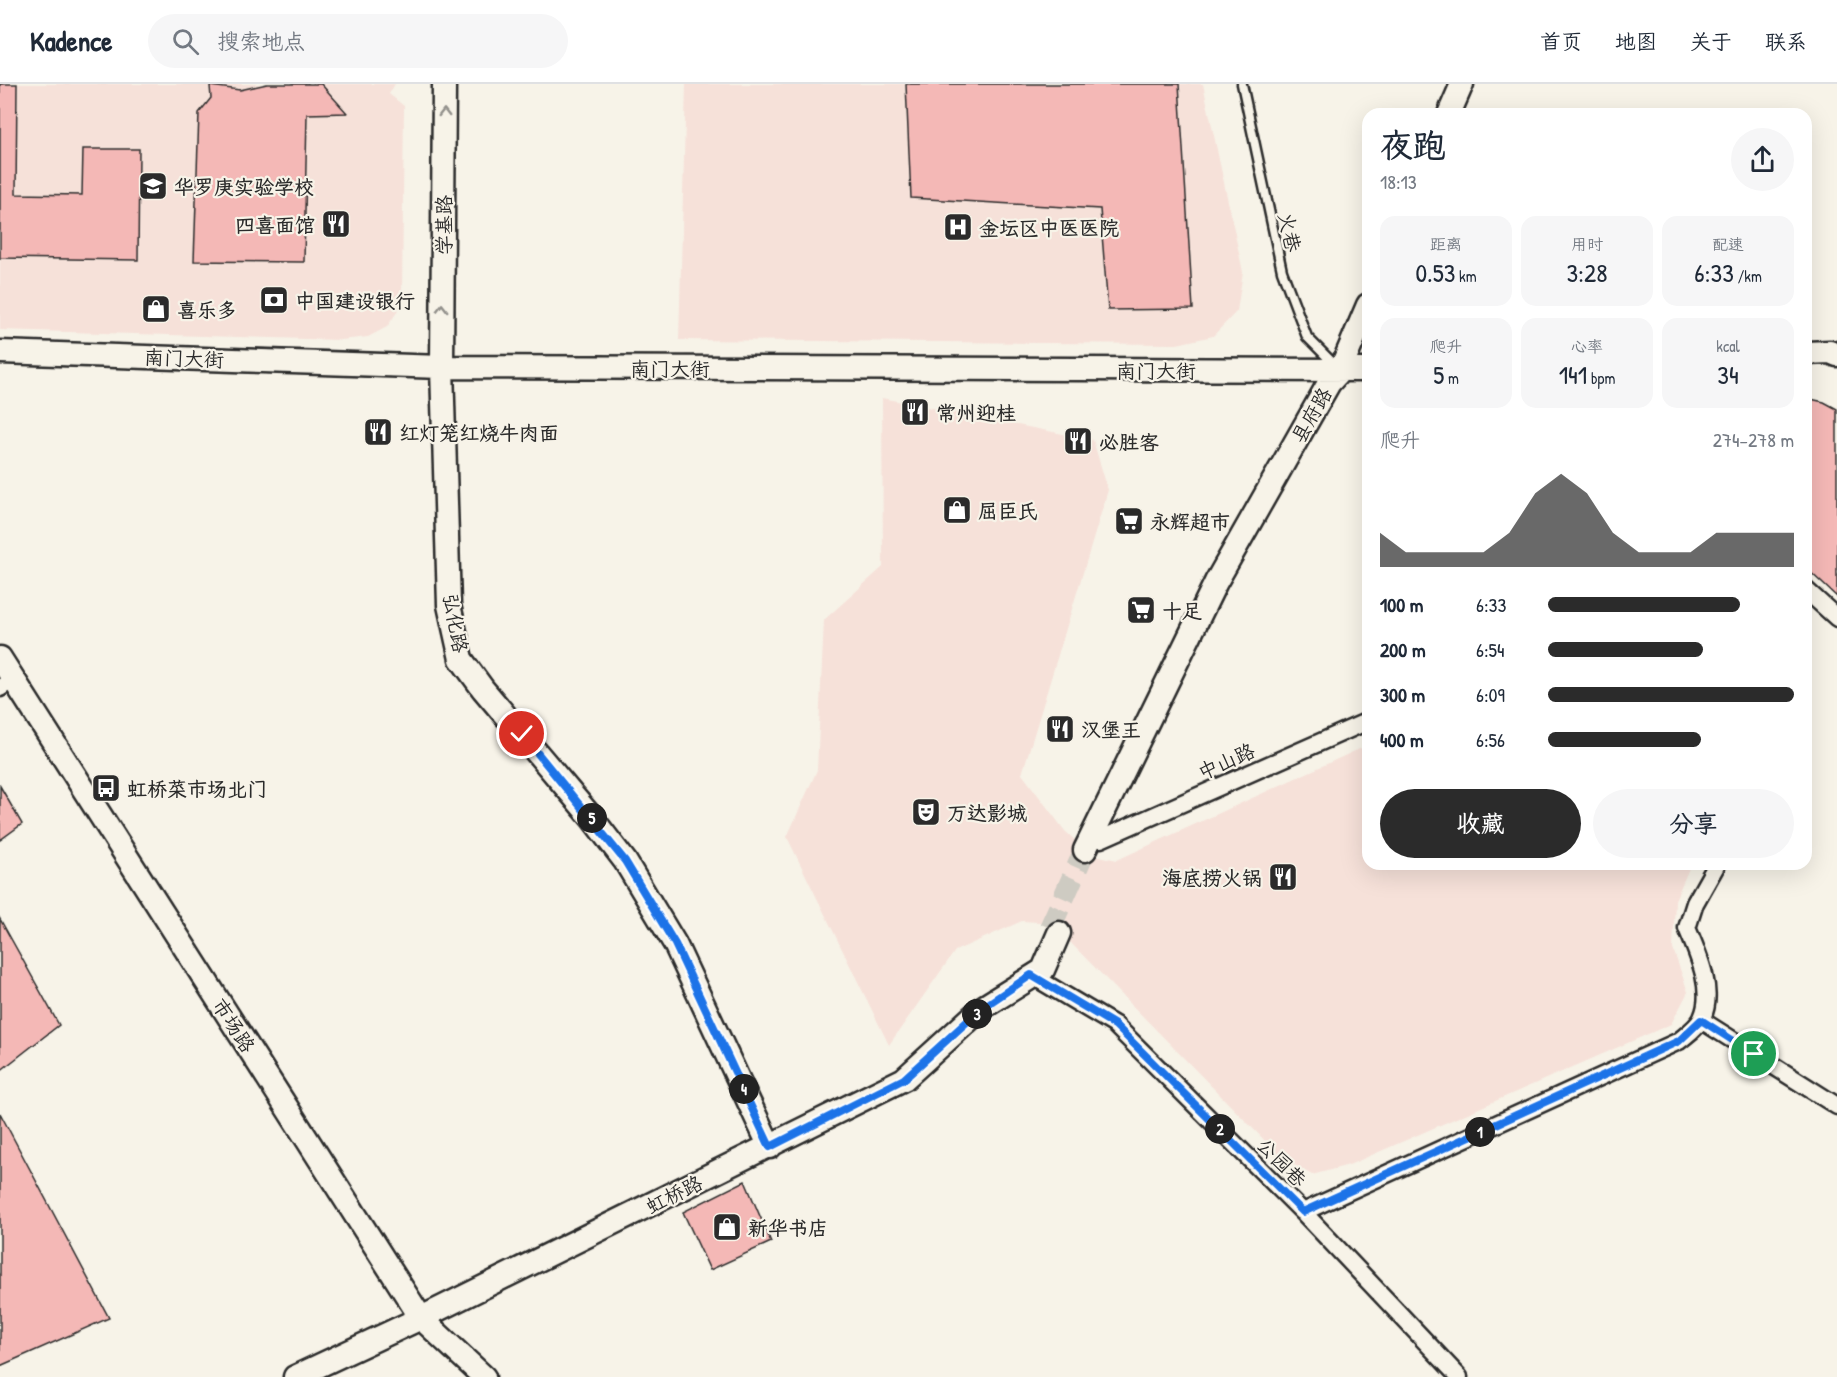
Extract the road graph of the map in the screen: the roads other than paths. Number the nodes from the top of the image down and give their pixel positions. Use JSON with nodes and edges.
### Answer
{"nodes":[{"id":1,"x":444,"y":84,"type":"edge"},
{"id":2,"x":1242,"y":84,"type":"edge"},
{"id":3,"x":1462,"y":84,"type":"edge"},
{"id":4,"x":1452,"y":108,"type":"edge"},
{"id":5,"x":1362,"y":319,"type":"edge"},
{"id":6,"x":0,"y":352,"type":"edge"},
{"id":7,"x":1812,"y":353,"type":"edge"},
{"id":8,"x":1837,"y":355,"type":"edge"},
{"id":9,"x":442,"y":367,"type":"junction"},
{"id":10,"x":1362,"y":370,"type":"edge"},
{"id":11,"x":1340,"y":371,"type":"junction"},
{"id":12,"x":1812,"y":595,"type":"edge"},
{"id":13,"x":1837,"y":618,"type":"edge"},
{"id":14,"x":0,"y":658,"type":"edge"},
{"id":15,"x":7,"y":684,"type":"edge"},
{"id":16,"x":1362,"y":724,"type":"edge"},
{"id":17,"x":1093,"y":848,"type":"joint"},
{"id":18,"x":1714,"y":870,"type":"edge"},
{"id":19,"x":1054,"y":930,"type":"tunnel mouth"},
{"id":20,"x":1031,"y":975,"type":"junction"},
{"id":21,"x":1701,"y":1020,"type":"junction"},
{"id":22,"x":1837,"y":1106,"type":"edge"},
{"id":23,"x":770,"y":1147,"type":"junction"},
{"id":24,"x":1303,"y":1212,"type":"junction"},
{"id":25,"x":421,"y":1318,"type":"junction"},
{"id":26,"x":294,"y":1377,"type":"edge"},
{"id":27,"x":484,"y":1377,"type":"edge"},
{"id":28,"x":1459,"y":1377,"type":"edge"}],
"edges":[{"from":9,"to":1,"type":"street","name":"学基路","one_way":true},
{"from":2,"to":11,"type":"lane","name":"火巷"},
{"from":3,"to":4,"type":"street"},
{"from":5,"to":11,"type":"street","name":"县府路"},
{"from":6,"to":9,"type":"street","name":"南门大街"},
{"from":7,"to":8,"type":"street"},
{"from":9,"to":11,"type":"street","name":"南门大街"},
{"from":9,"to":23,"type":"street","name":"弘化路"},
{"from":10,"to":11,"type":"street","name":"南门大街"},
{"from":11,"to":17,"type":"street","name":"县府路"},
{"from":12,"to":13,"type":"street"},
{"from":14,"to":15,"type":"street","name":"市场路"},
{"from":15,"to":25,"type":"street","name":"市场路"},
{"from":16,"to":17,"type":"street","name":"中山路"},
{"from":18,"to":21,"type":"street"},
{"from":19,"to":20,"type":"street"},
{"from":20,"to":23,"type":"street","name":"虹桥路"},
{"from":20,"to":24,"type":"street","name":"公园巷"},
{"from":21,"to":22,"type":"street"},
{"from":21,"to":24,"type":"street"},
{"from":23,"to":25,"type":"street","name":"虹桥路"},
{"from":24,"to":28,"type":"street","name":"公园巷"},
{"from":25,"to":26,"type":"street","name":"虹桥路"},
{"from":25,"to":27,"type":"street","name":"市场路"}]}
